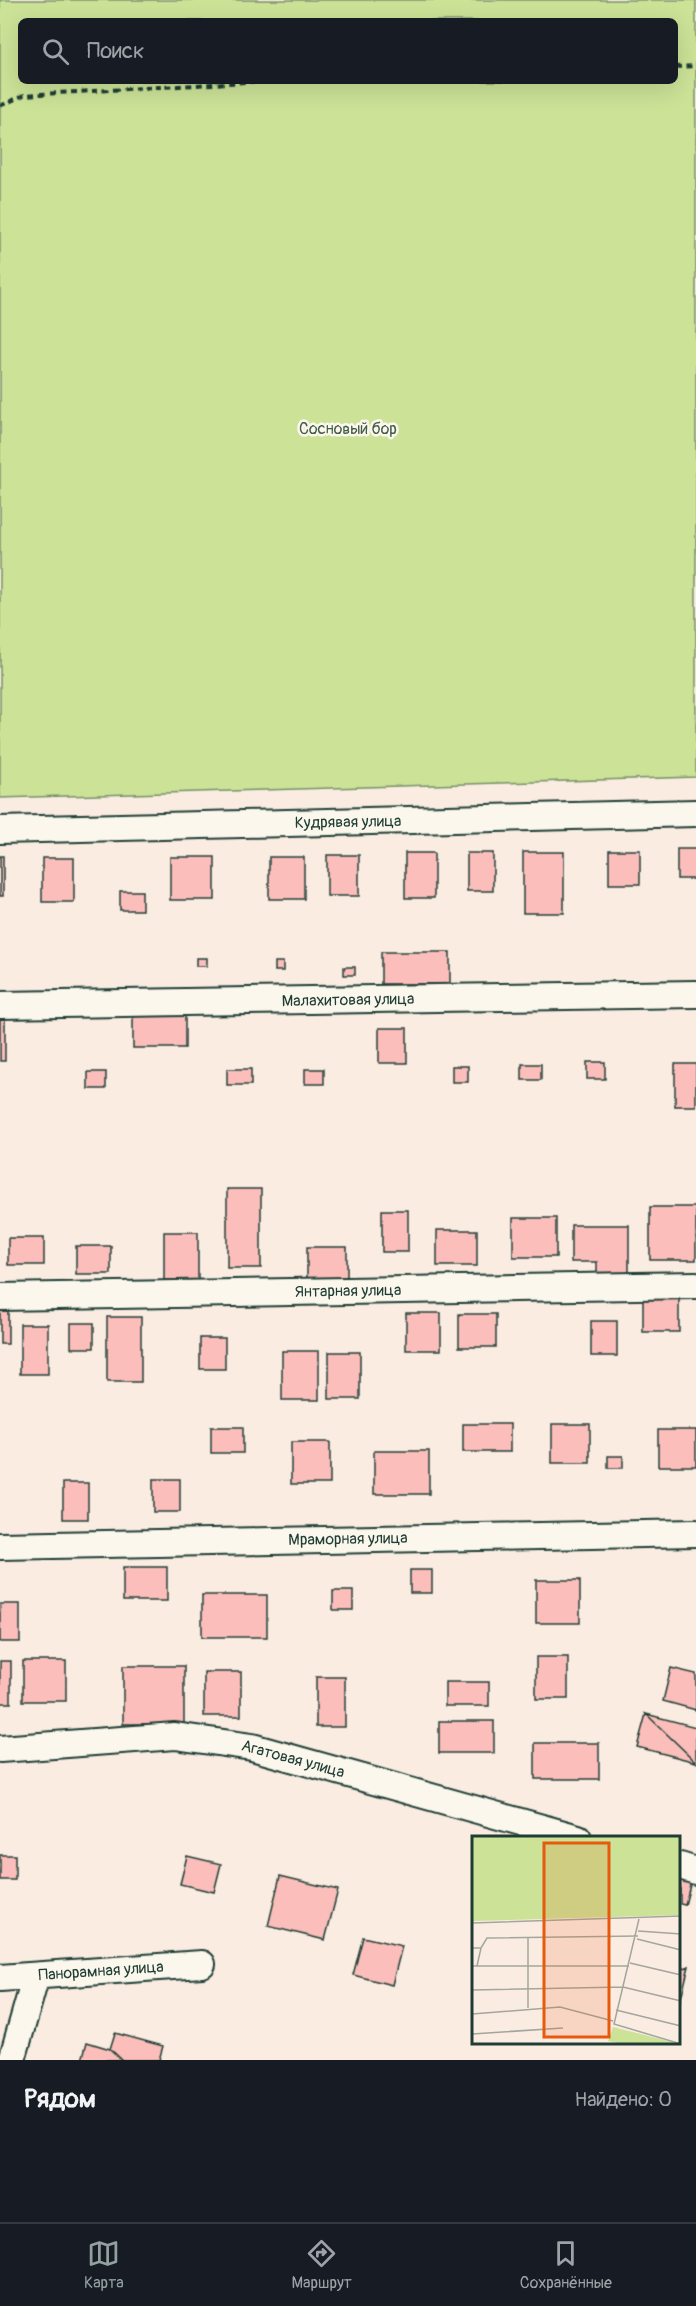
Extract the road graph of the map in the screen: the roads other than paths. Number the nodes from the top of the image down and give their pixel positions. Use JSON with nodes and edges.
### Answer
{"nodes":[{"id":1,"x":696,"y":813,"type":"edge"},
{"id":2,"x":0,"y":830,"type":"edge"},
{"id":3,"x":696,"y":994,"type":"edge"},
{"id":4,"x":0,"y":1005,"type":"edge"},
{"id":5,"x":696,"y":1285,"type":"edge"},
{"id":6,"x":0,"y":1297,"type":"edge"},
{"id":7,"x":696,"y":1533,"type":"edge"},
{"id":8,"x":0,"y":1546,"type":"edge"},
{"id":9,"x":0,"y":1749,"type":"edge"},
{"id":10,"x":571,"y":1836,"type":"edge"},
{"id":11,"x":681,"y":1866,"type":"edge"},
{"id":12,"x":696,"y":1871,"type":"edge"},
{"id":13,"x":202,"y":1964,"type":"dead end"},
{"id":14,"x":36,"y":1976,"type":"junction"},
{"id":15,"x":0,"y":1978,"type":"edge"},
{"id":16,"x":12,"y":2060,"type":"edge"}],
"edges":[{"from":1,"to":2,"type":"street","name":"Кудрявая улица"},
{"from":3,"to":4,"type":"street","name":"Малахитовая улица"},
{"from":5,"to":6,"type":"street","name":"Янтарная улица"},
{"from":7,"to":8,"type":"street","name":"Мраморная улица"},
{"from":9,"to":10,"type":"street","name":"Агатовая улица"},
{"from":11,"to":12,"type":"street"},
{"from":13,"to":14,"type":"street","name":"Панорамная улица"},
{"from":14,"to":15,"type":"street","name":"Панорамная улица"},
{"from":14,"to":16,"type":"street"}]}
